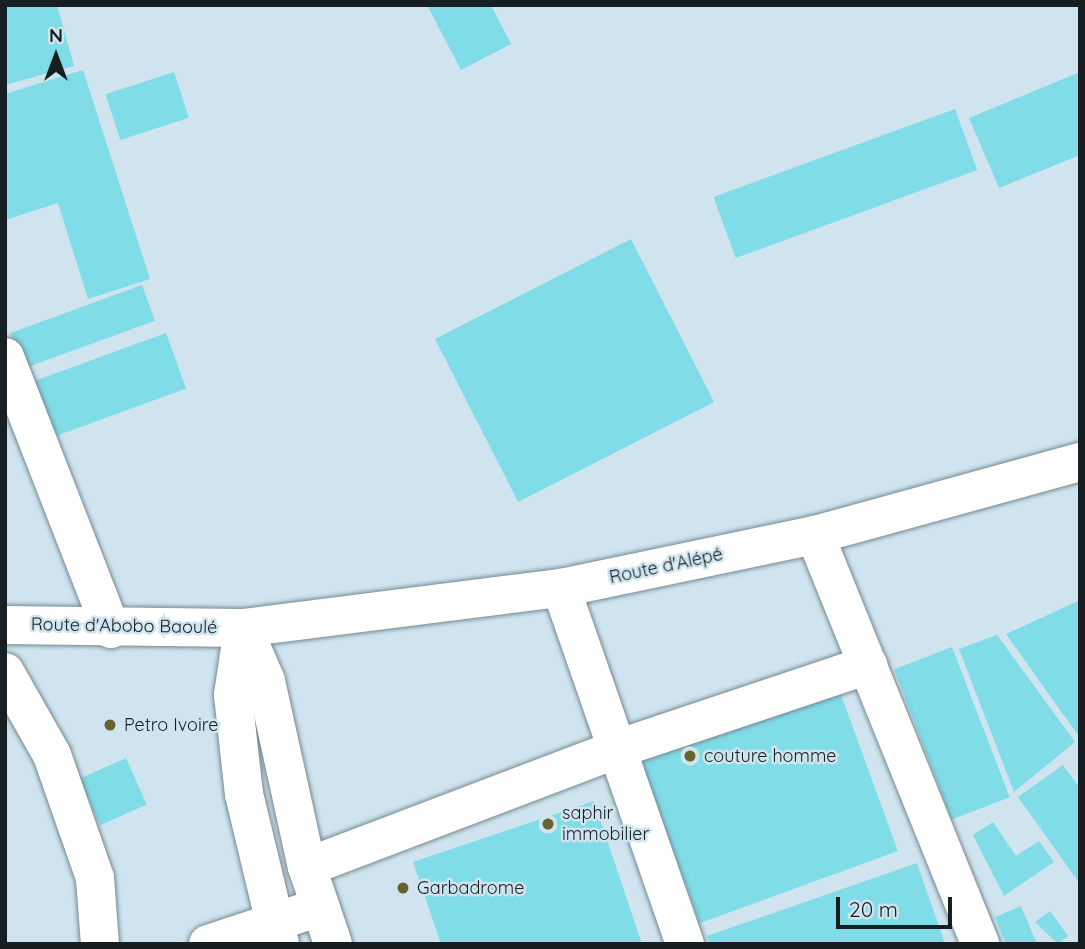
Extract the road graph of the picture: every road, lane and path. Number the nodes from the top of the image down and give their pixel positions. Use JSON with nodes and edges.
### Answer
{"nodes":[{"id":1,"x":5,"y":357,"type":"edge"},
{"id":2,"x":1080,"y":462,"type":"edge"},
{"id":3,"x":815,"y":534,"type":"junction"},
{"id":4,"x":561,"y":588,"type":"junction"},
{"id":5,"x":5,"y":625,"type":"edge"},
{"id":6,"x":243,"y":628,"type":"junction"},
{"id":7,"x":111,"y":629,"type":"junction"},
{"id":8,"x":868,"y":665,"type":"junction"},
{"id":9,"x":5,"y":671,"type":"edge"},
{"id":10,"x":617,"y":749,"type":"junction"},
{"id":11,"x":307,"y":867,"type":"junction"},
{"id":12,"x":320,"y":907,"type":"junction"},
{"id":13,"x":277,"y":933,"type":"edge"},
{"id":14,"x":100,"y":944,"type":"edge"},
{"id":15,"x":208,"y":944,"type":"edge"},
{"id":16,"x":333,"y":944,"type":"edge"},
{"id":17,"x":685,"y":944,"type":"edge"},
{"id":18,"x":980,"y":944,"type":"edge"}],
"edges":[{"from":1,"to":7,"type":"main road"},
{"from":2,"to":3,"type":"main road","name":"Route d'Alépé"},
{"from":3,"to":4,"type":"main road","name":"Route d'Alépé"},
{"from":3,"to":8,"type":"main road"},
{"from":4,"to":6,"type":"main road","name":"Route d'Alépé"},
{"from":4,"to":10,"type":"main road"},
{"from":5,"to":7,"type":"main road","name":"Route d'Abobo Baoulé"},
{"from":6,"to":7,"type":"main road","name":"Route d'Abobo Baoulé"},
{"from":6,"to":11,"type":"main road"},
{"from":6,"to":13,"type":"main road"},
{"from":8,"to":10,"type":"main road"},
{"from":8,"to":18,"type":"main road"},
{"from":9,"to":14,"type":"main road"},
{"from":10,"to":11,"type":"main road"},
{"from":10,"to":17,"type":"main road"},
{"from":11,"to":12,"type":"main road"},
{"from":12,"to":13,"type":"main road"},
{"from":12,"to":16,"type":"main road"},
{"from":13,"to":15,"type":"main road"}]}
